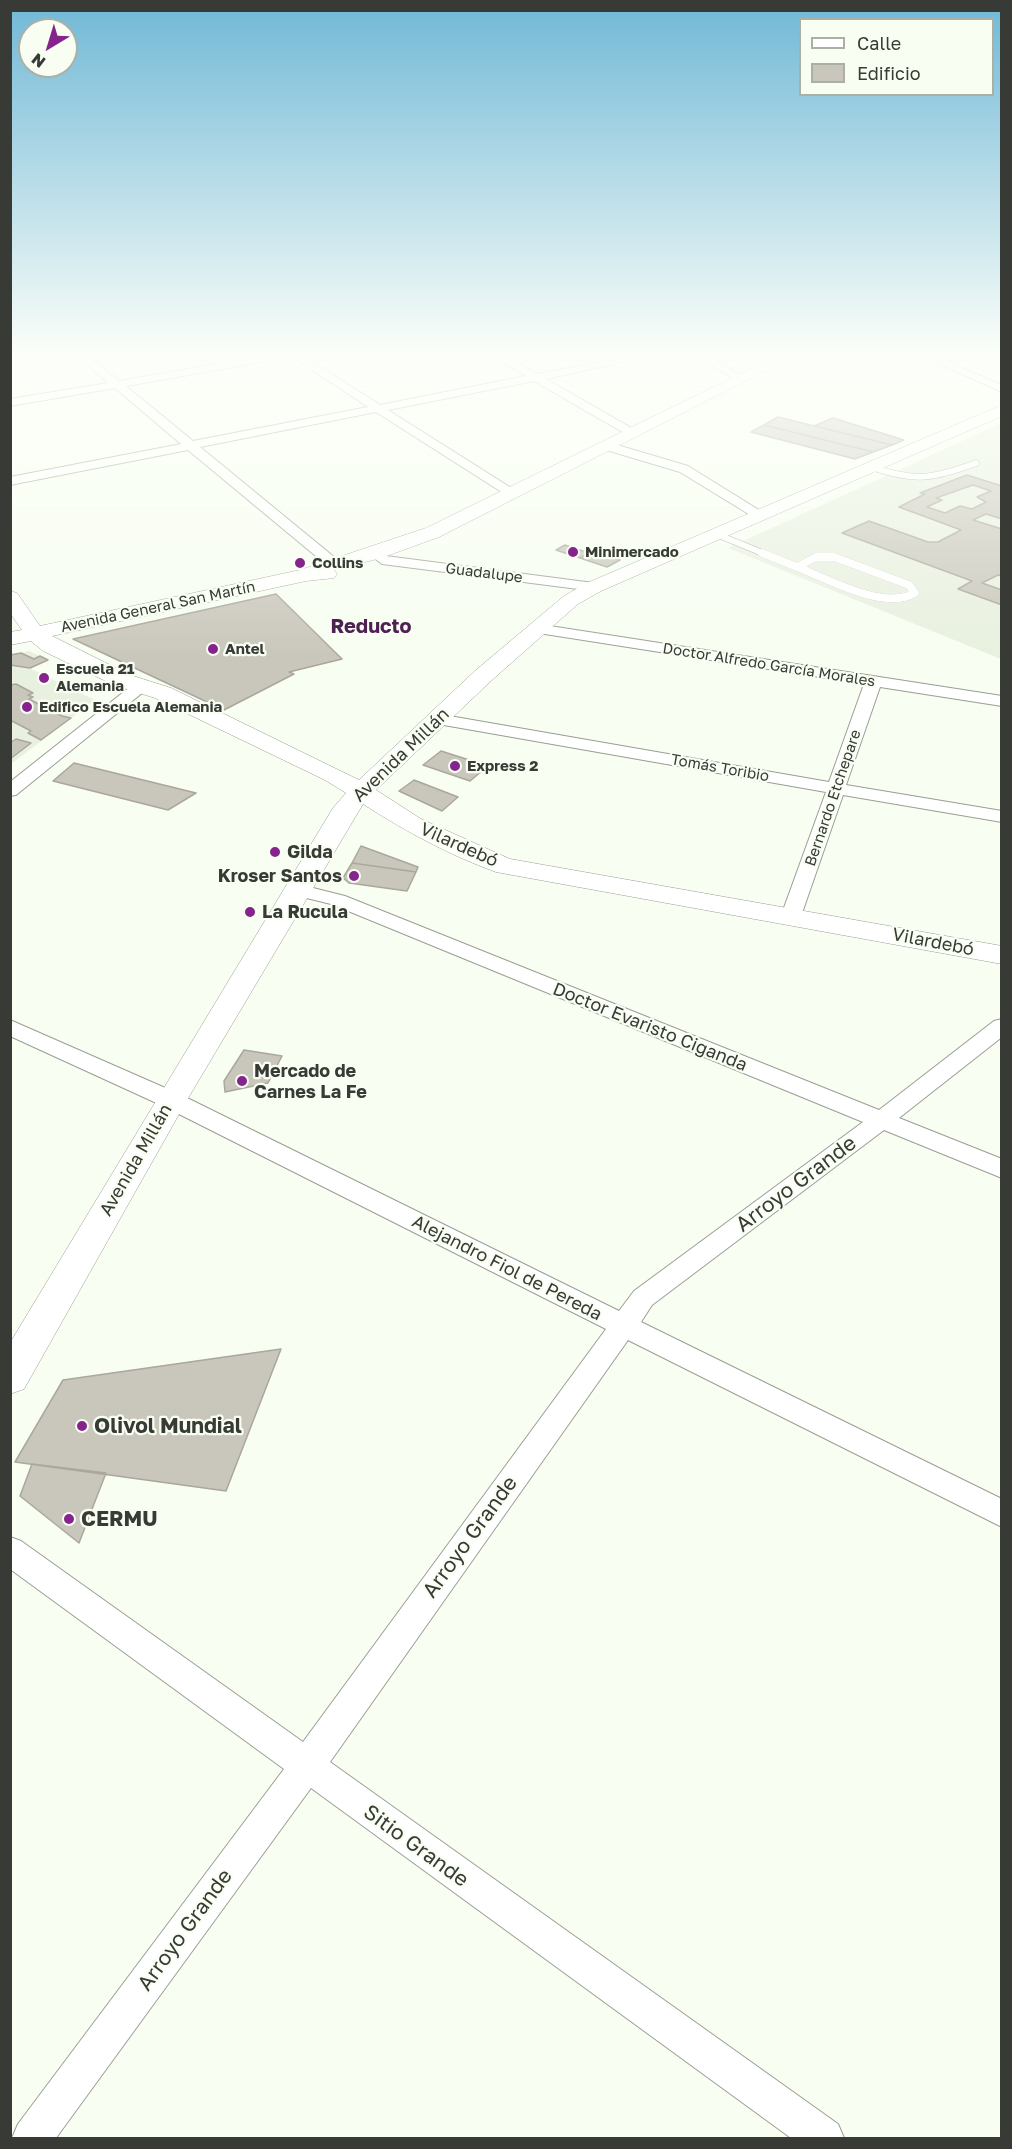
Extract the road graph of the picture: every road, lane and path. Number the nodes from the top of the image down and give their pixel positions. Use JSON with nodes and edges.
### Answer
{"nodes":[{"id":1,"x":131,"y":457,"type":"edge"},
{"id":2,"x":208,"y":457,"type":"edge"},
{"id":3,"x":454,"y":457,"type":"edge"},
{"id":4,"x":584,"y":457,"type":"edge"},
{"id":5,"x":645,"y":457,"type":"edge"},
{"id":6,"x":893,"y":457,"type":"edge"},
{"id":7,"x":976,"y":463,"type":"dead end"},
{"id":8,"x":871,"y":467,"type":"junction"},
{"id":9,"x":10,"y":481,"type":"edge"},
{"id":10,"x":511,"y":494,"type":"junction"},
{"id":11,"x":760,"y":515,"type":"junction"},
{"id":12,"x":716,"y":534,"type":"junction"},
{"id":13,"x":379,"y":557,"type":"junction"},
{"id":14,"x":334,"y":564,"type":"junction"},
{"id":15,"x":797,"y":567,"type":"junction"},
{"id":16,"x":306,"y":575,"type":"junction"},
{"id":17,"x":594,"y":587,"type":"junction"},
{"id":18,"x":10,"y":597,"type":"edge"},
{"id":19,"x":537,"y":629,"type":"junction"},
{"id":20,"x":35,"y":634,"type":"junction"},
{"id":21,"x":10,"y":639,"type":"edge"},
{"id":22,"x":874,"y":680,"type":"junction"},
{"id":23,"x":141,"y":686,"type":"junction"},
{"id":24,"x":1002,"y":701,"type":"edge"},
{"id":25,"x":438,"y":718,"type":"junction"},
{"id":26,"x":836,"y":788,"type":"junction"},
{"id":27,"x":10,"y":791,"type":"edge"},
{"id":28,"x":360,"y":793,"type":"junction"},
{"id":29,"x":1002,"y":817,"type":"edge"},
{"id":30,"x":297,"y":890,"type":"junction"},
{"id":31,"x":791,"y":916,"type":"junction"},
{"id":32,"x":1002,"y":955,"type":"edge"},
{"id":33,"x":1002,"y":1026,"type":"edge"},
{"id":34,"x":10,"y":1027,"type":"edge"},
{"id":35,"x":171,"y":1100,"type":"junction"},
{"id":36,"x":880,"y":1121,"type":"junction"},
{"id":37,"x":1002,"y":1169,"type":"edge"},
{"id":38,"x":622,"y":1325,"type":"junction"},
{"id":39,"x":10,"y":1378,"type":"edge"},
{"id":40,"x":1002,"y":1514,"type":"edge"},
{"id":41,"x":10,"y":1551,"type":"edge"},
{"id":42,"x":306,"y":1767,"type":"junction"},
{"id":43,"x":32,"y":2139,"type":"edge"},
{"id":44,"x":824,"y":2139,"type":"edge"}],
"edges":[{"from":1,"to":9,"type":"street"},
{"from":2,"to":14,"type":"street"},
{"from":3,"to":10,"type":"street"},
{"from":4,"to":10,"type":"main road","name":"Avenida General San Martín"},
{"from":5,"to":11,"type":"street"},
{"from":6,"to":8,"type":"main road","name":"Avenida Millán"},
{"from":7,"to":8,"type":"lane"},
{"from":8,"to":11,"type":"main road","name":"Avenida Millán"},
{"from":10,"to":13,"type":"main road","name":"Avenida General San Martín"},
{"from":11,"to":12,"type":"main road","name":"Avenida Millán"},
{"from":12,"to":15,"type":"lane"},
{"from":12,"to":17,"type":"main road","name":"Avenida Millán"},
{"from":13,"to":14,"type":"main road","name":"Avenida General San Martín"},
{"from":13,"to":16,"type":"main road","name":"Avenida General San Martín"},
{"from":13,"to":17,"type":"street","name":"Guadalupe"},
{"from":14,"to":16,"type":"main road","name":"Avenida General San Martín"},
{"from":15,"to":15,"type":"lane"},
{"from":16,"to":20,"type":"main road","name":"Avenida General San Martín"},
{"from":17,"to":19,"type":"main road","name":"Avenida Millán"},
{"from":18,"to":20,"type":"main road","name":"Vilardebó"},
{"from":19,"to":22,"type":"street","name":"Doctor Alfredo García Morales"},
{"from":19,"to":25,"type":"main road","name":"Avenida Millán"},
{"from":20,"to":21,"type":"main road","name":"Avenida General San Martín"},
{"from":20,"to":23,"type":"main road","name":"Vilardebó"},
{"from":22,"to":24,"type":"street","name":"Doctor Alfredo García Morales"},
{"from":22,"to":26,"type":"street","name":"Bernardo Etchepare"},
{"from":23,"to":27,"type":"street"},
{"from":23,"to":28,"type":"main road","name":"Vilardebó"},
{"from":25,"to":26,"type":"street","name":"Tomás Toribio"},
{"from":25,"to":28,"type":"main road","name":"Avenida Millán"},
{"from":26,"to":29,"type":"street","name":"Tomás Toribio"},
{"from":26,"to":31,"type":"street","name":"Bernardo Etchepare"},
{"from":28,"to":30,"type":"main road","name":"Avenida Millán"},
{"from":28,"to":31,"type":"main road","name":"Vilardebó"},
{"from":30,"to":35,"type":"main road","name":"Avenida Millán"},
{"from":30,"to":36,"type":"street","name":"Doctor Evaristo Ciganda"},
{"from":31,"to":32,"type":"main road","name":"Vilardebó"},
{"from":33,"to":36,"type":"street","name":"Arroyo Grande"},
{"from":34,"to":35,"type":"street","name":"Alejandro Fiol de Pereda"},
{"from":35,"to":38,"type":"street","name":"Alejandro Fiol de Pereda"},
{"from":35,"to":39,"type":"main road","name":"Avenida Millán"},
{"from":36,"to":37,"type":"street","name":"Doctor Evaristo Ciganda"},
{"from":36,"to":38,"type":"street","name":"Arroyo Grande"},
{"from":38,"to":40,"type":"street","name":"Alejandro Fiol de Pereda"},
{"from":38,"to":42,"type":"street","name":"Arroyo Grande"},
{"from":41,"to":42,"type":"street","name":"Sitio Grande"},
{"from":42,"to":43,"type":"street","name":"Arroyo Grande"},
{"from":42,"to":44,"type":"street","name":"Sitio Grande"}]}
